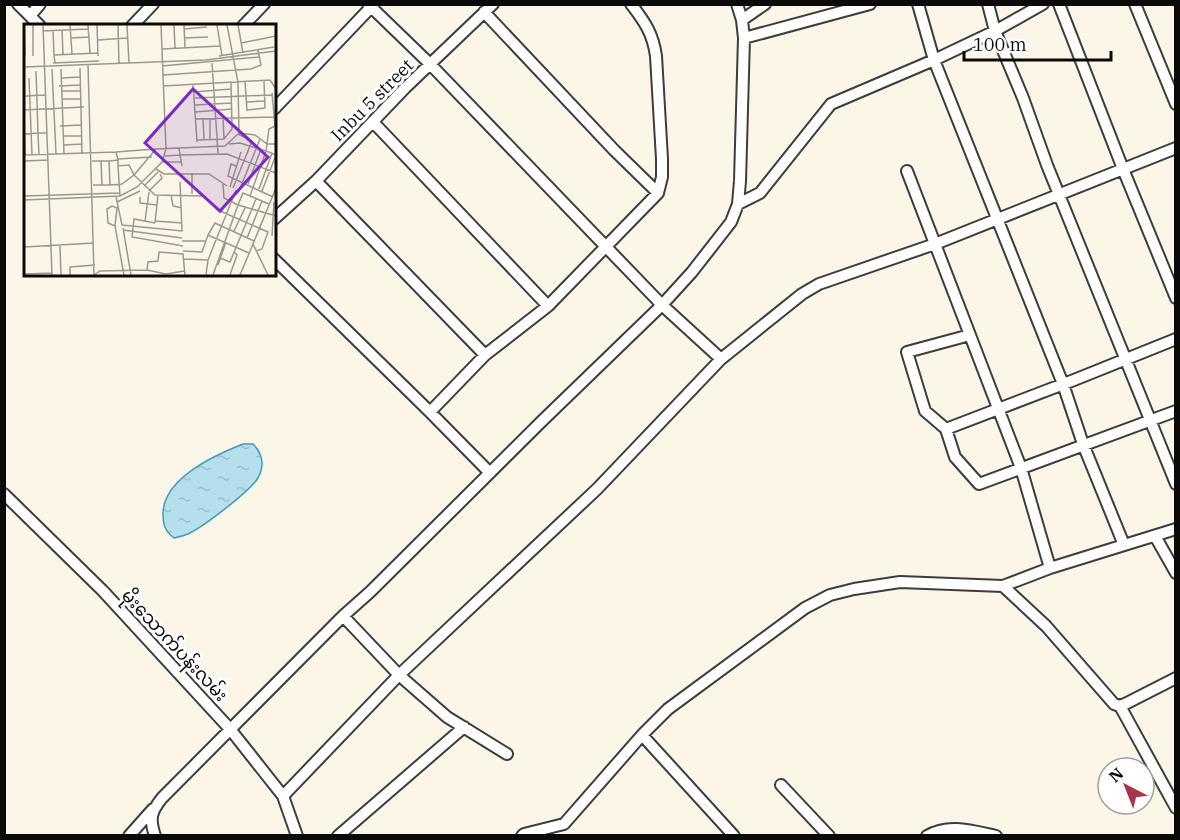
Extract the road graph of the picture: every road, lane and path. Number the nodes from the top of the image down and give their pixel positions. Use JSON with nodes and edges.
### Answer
{"nodes":[{"id":1,"x":18,"y":4,"type":"edge"},
{"id":2,"x":40,"y":4,"type":"edge"},
{"id":3,"x":153,"y":4,"type":"edge"},
{"id":4,"x":264,"y":4,"type":"edge"},
{"id":5,"x":632,"y":4,"type":"edge"},
{"id":6,"x":737,"y":4,"type":"edge"},
{"id":7,"x":765,"y":4,"type":"edge"},
{"id":8,"x":870,"y":4,"type":"edge"},
{"id":9,"x":918,"y":4,"type":"edge"},
{"id":10,"x":988,"y":4,"type":"edge"},
{"id":11,"x":1043,"y":4,"type":"edge"},
{"id":12,"x":1059,"y":4,"type":"edge"},
{"id":13,"x":1135,"y":4,"type":"edge"},
{"id":14,"x":371,"y":6,"type":"edge"},
{"id":15,"x":488,"y":8,"type":"edge"},
{"id":16,"x":30,"y":16,"type":"junction"},
{"id":17,"x":742,"y":20,"type":"junction"},
{"id":18,"x":38,"y":24,"type":"edge"},
{"id":19,"x":134,"y":24,"type":"edge"},
{"id":20,"x":245,"y":24,"type":"edge"},
{"id":21,"x":994,"y":30,"type":"junction"},
{"id":22,"x":744,"y":38,"type":"junction"},
{"id":23,"x":934,"y":60,"type":"junction"},
{"id":24,"x":430,"y":64,"type":"junction"},
{"id":25,"x":1176,"y":104,"type":"edge"},
{"id":26,"x":276,"y":106,"type":"edge"},
{"id":27,"x":373,"y":122,"type":"junction"},
{"id":28,"x":1176,"y":148,"type":"edge"},
{"id":29,"x":1123,"y":169,"type":"junction"},
{"id":30,"x":907,"y":171,"type":"dead end"},
{"id":31,"x":316,"y":181,"type":"junction"},
{"id":32,"x":658,"y":193,"type":"junction"},
{"id":33,"x":1059,"y":194,"type":"junction"},
{"id":34,"x":738,"y":204,"type":"junction"},
{"id":35,"x":276,"y":217,"type":"edge"},
{"id":36,"x":997,"y":219,"type":"junction"},
{"id":37,"x":935,"y":244,"type":"junction"},
{"id":38,"x":606,"y":248,"type":"junction"},
{"id":39,"x":276,"y":261,"type":"edge"},
{"id":40,"x":1176,"y":298,"type":"edge"},
{"id":41,"x":662,"y":305,"type":"junction"},
{"id":42,"x":548,"y":306,"type":"junction"},
{"id":43,"x":970,"y":335,"type":"junction"},
{"id":44,"x":1176,"y":339,"type":"edge"},
{"id":45,"x":485,"y":355,"type":"junction"},
{"id":46,"x":721,"y":359,"type":"junction"},
{"id":47,"x":1126,"y":359,"type":"junction"},
{"id":48,"x":1063,"y":384,"type":"junction"},
{"id":49,"x":999,"y":409,"type":"junction"},
{"id":50,"x":1176,"y":411,"type":"edge"},
{"id":51,"x":430,"y":412,"type":"junction"},
{"id":52,"x":1149,"y":421,"type":"junction"},
{"id":53,"x":945,"y":429,"type":"junction"},
{"id":54,"x":1083,"y":444,"type":"junction"},
{"id":55,"x":1021,"y":468,"type":"junction"},
{"id":56,"x":490,"y":473,"type":"junction"},
{"id":57,"x":1176,"y":484,"type":"edge"},
{"id":58,"x":4,"y":494,"type":"edge"},
{"id":59,"x":1176,"y":529,"type":"edge"},
{"id":60,"x":1155,"y":536,"type":"junction"},
{"id":61,"x":1124,"y":545,"type":"junction"},
{"id":62,"x":1050,"y":568,"type":"junction"},
{"id":63,"x":1176,"y":573,"type":"edge"},
{"id":64,"x":1003,"y":586,"type":"junction"},
{"id":65,"x":343,"y":616,"type":"junction"},
{"id":66,"x":399,"y":675,"type":"junction"},
{"id":67,"x":1176,"y":678,"type":"edge"},
{"id":68,"x":1120,"y":706,"type":"junction"},
{"id":69,"x":464,"y":728,"type":"junction"},
{"id":70,"x":230,"y":729,"type":"junction"},
{"id":71,"x":642,"y":735,"type":"junction"},
{"id":72,"x":507,"y":754,"type":"dead end"},
{"id":73,"x":781,"y":785,"type":"dead end"},
{"id":74,"x":283,"y":796,"type":"junction"},
{"id":75,"x":154,"y":808,"type":"junction"},
{"id":76,"x":1176,"y":808,"type":"edge"},
{"id":77,"x":129,"y":836,"type":"edge"},
{"id":78,"x":155,"y":836,"type":"edge"},
{"id":79,"x":297,"y":836,"type":"edge"},
{"id":80,"x":338,"y":836,"type":"edge"},
{"id":81,"x":522,"y":836,"type":"edge"},
{"id":82,"x":734,"y":836,"type":"edge"},
{"id":83,"x":829,"y":836,"type":"edge"},
{"id":84,"x":927,"y":836,"type":"edge"},
{"id":85,"x":996,"y":836,"type":"edge"}],
"edges":[{"from":1,"to":16,"type":"street"},
{"from":2,"to":16,"type":"street"},
{"from":3,"to":19,"type":"street"},
{"from":4,"to":20,"type":"street"},
{"from":5,"to":32,"type":"street"},
{"from":6,"to":17,"type":"street"},
{"from":7,"to":17,"type":"street"},
{"from":8,"to":22,"type":"street"},
{"from":9,"to":23,"type":"street"},
{"from":10,"to":21,"type":"street"},
{"from":11,"to":21,"type":"street"},
{"from":12,"to":29,"type":"street"},
{"from":13,"to":25,"type":"street"},
{"from":14,"to":24,"type":"street"},
{"from":14,"to":26,"type":"street"},
{"from":15,"to":24,"type":"street","name":"Inbu 5 street"},
{"from":15,"to":32,"type":"street"},
{"from":16,"to":18,"type":"street"},
{"from":17,"to":22,"type":"street"},
{"from":21,"to":23,"type":"street"},
{"from":21,"to":33,"type":"street"},
{"from":22,"to":34,"type":"street"},
{"from":23,"to":34,"type":"street"},
{"from":23,"to":36,"type":"street"},
{"from":24,"to":27,"type":"street","name":"Inbu 5 street"},
{"from":24,"to":38,"type":"street"},
{"from":27,"to":31,"type":"street","name":"Inbu 5 street"},
{"from":27,"to":42,"type":"street"},
{"from":28,"to":29,"type":"street"},
{"from":29,"to":33,"type":"street"},
{"from":29,"to":40,"type":"street"},
{"from":30,"to":37,"type":"street"},
{"from":31,"to":35,"type":"street","name":"Inbu 5 street"},
{"from":31,"to":45,"type":"street"},
{"from":32,"to":38,"type":"street"},
{"from":33,"to":36,"type":"street"},
{"from":33,"to":47,"type":"street"},
{"from":34,"to":41,"type":"street"},
{"from":36,"to":37,"type":"street"},
{"from":36,"to":48,"type":"street"},
{"from":37,"to":43,"type":"street"},
{"from":37,"to":46,"type":"street"},
{"from":38,"to":41,"type":"street"},
{"from":38,"to":42,"type":"street"},
{"from":39,"to":51,"type":"street"},
{"from":41,"to":46,"type":"street"},
{"from":41,"to":56,"type":"street"},
{"from":42,"to":45,"type":"street"},
{"from":43,"to":49,"type":"street"},
{"from":43,"to":53,"type":"street"},
{"from":44,"to":47,"type":"street"},
{"from":45,"to":51,"type":"street"},
{"from":46,"to":66,"type":"street"},
{"from":47,"to":48,"type":"street"},
{"from":47,"to":52,"type":"street"},
{"from":48,"to":49,"type":"street"},
{"from":48,"to":54,"type":"street"},
{"from":49,"to":53,"type":"street"},
{"from":49,"to":55,"type":"street"},
{"from":50,"to":52,"type":"street"},
{"from":51,"to":56,"type":"street"},
{"from":52,"to":54,"type":"street"},
{"from":52,"to":57,"type":"street"},
{"from":53,"to":55,"type":"street"},
{"from":54,"to":55,"type":"street"},
{"from":54,"to":61,"type":"street"},
{"from":55,"to":62,"type":"street"},
{"from":56,"to":65,"type":"street"},
{"from":58,"to":70,"type":"street","name":"မိုးသောက်ပန်းလမ်း"},
{"from":59,"to":60,"type":"street"},
{"from":60,"to":61,"type":"street"},
{"from":60,"to":63,"type":"street"},
{"from":61,"to":62,"type":"street"},
{"from":62,"to":64,"type":"street"},
{"from":64,"to":68,"type":"street"},
{"from":64,"to":71,"type":"street"},
{"from":65,"to":66,"type":"street"},
{"from":65,"to":70,"type":"street"},
{"from":66,"to":69,"type":"street"},
{"from":66,"to":74,"type":"street"},
{"from":67,"to":68,"type":"street"},
{"from":68,"to":76,"type":"street"},
{"from":69,"to":72,"type":"street"},
{"from":69,"to":80,"type":"street"},
{"from":70,"to":74,"type":"street","name":"မိုးသောက်ပန်းလမ်း"},
{"from":70,"to":75,"type":"street"},
{"from":71,"to":81,"type":"street"},
{"from":71,"to":82,"type":"street"},
{"from":73,"to":83,"type":"street"},
{"from":74,"to":79,"type":"street","name":"မိုးသောက်ပန်းလမ်း"},
{"from":75,"to":77,"type":"street"},
{"from":75,"to":78,"type":"street"},
{"from":84,"to":85,"type":"street"}]}
